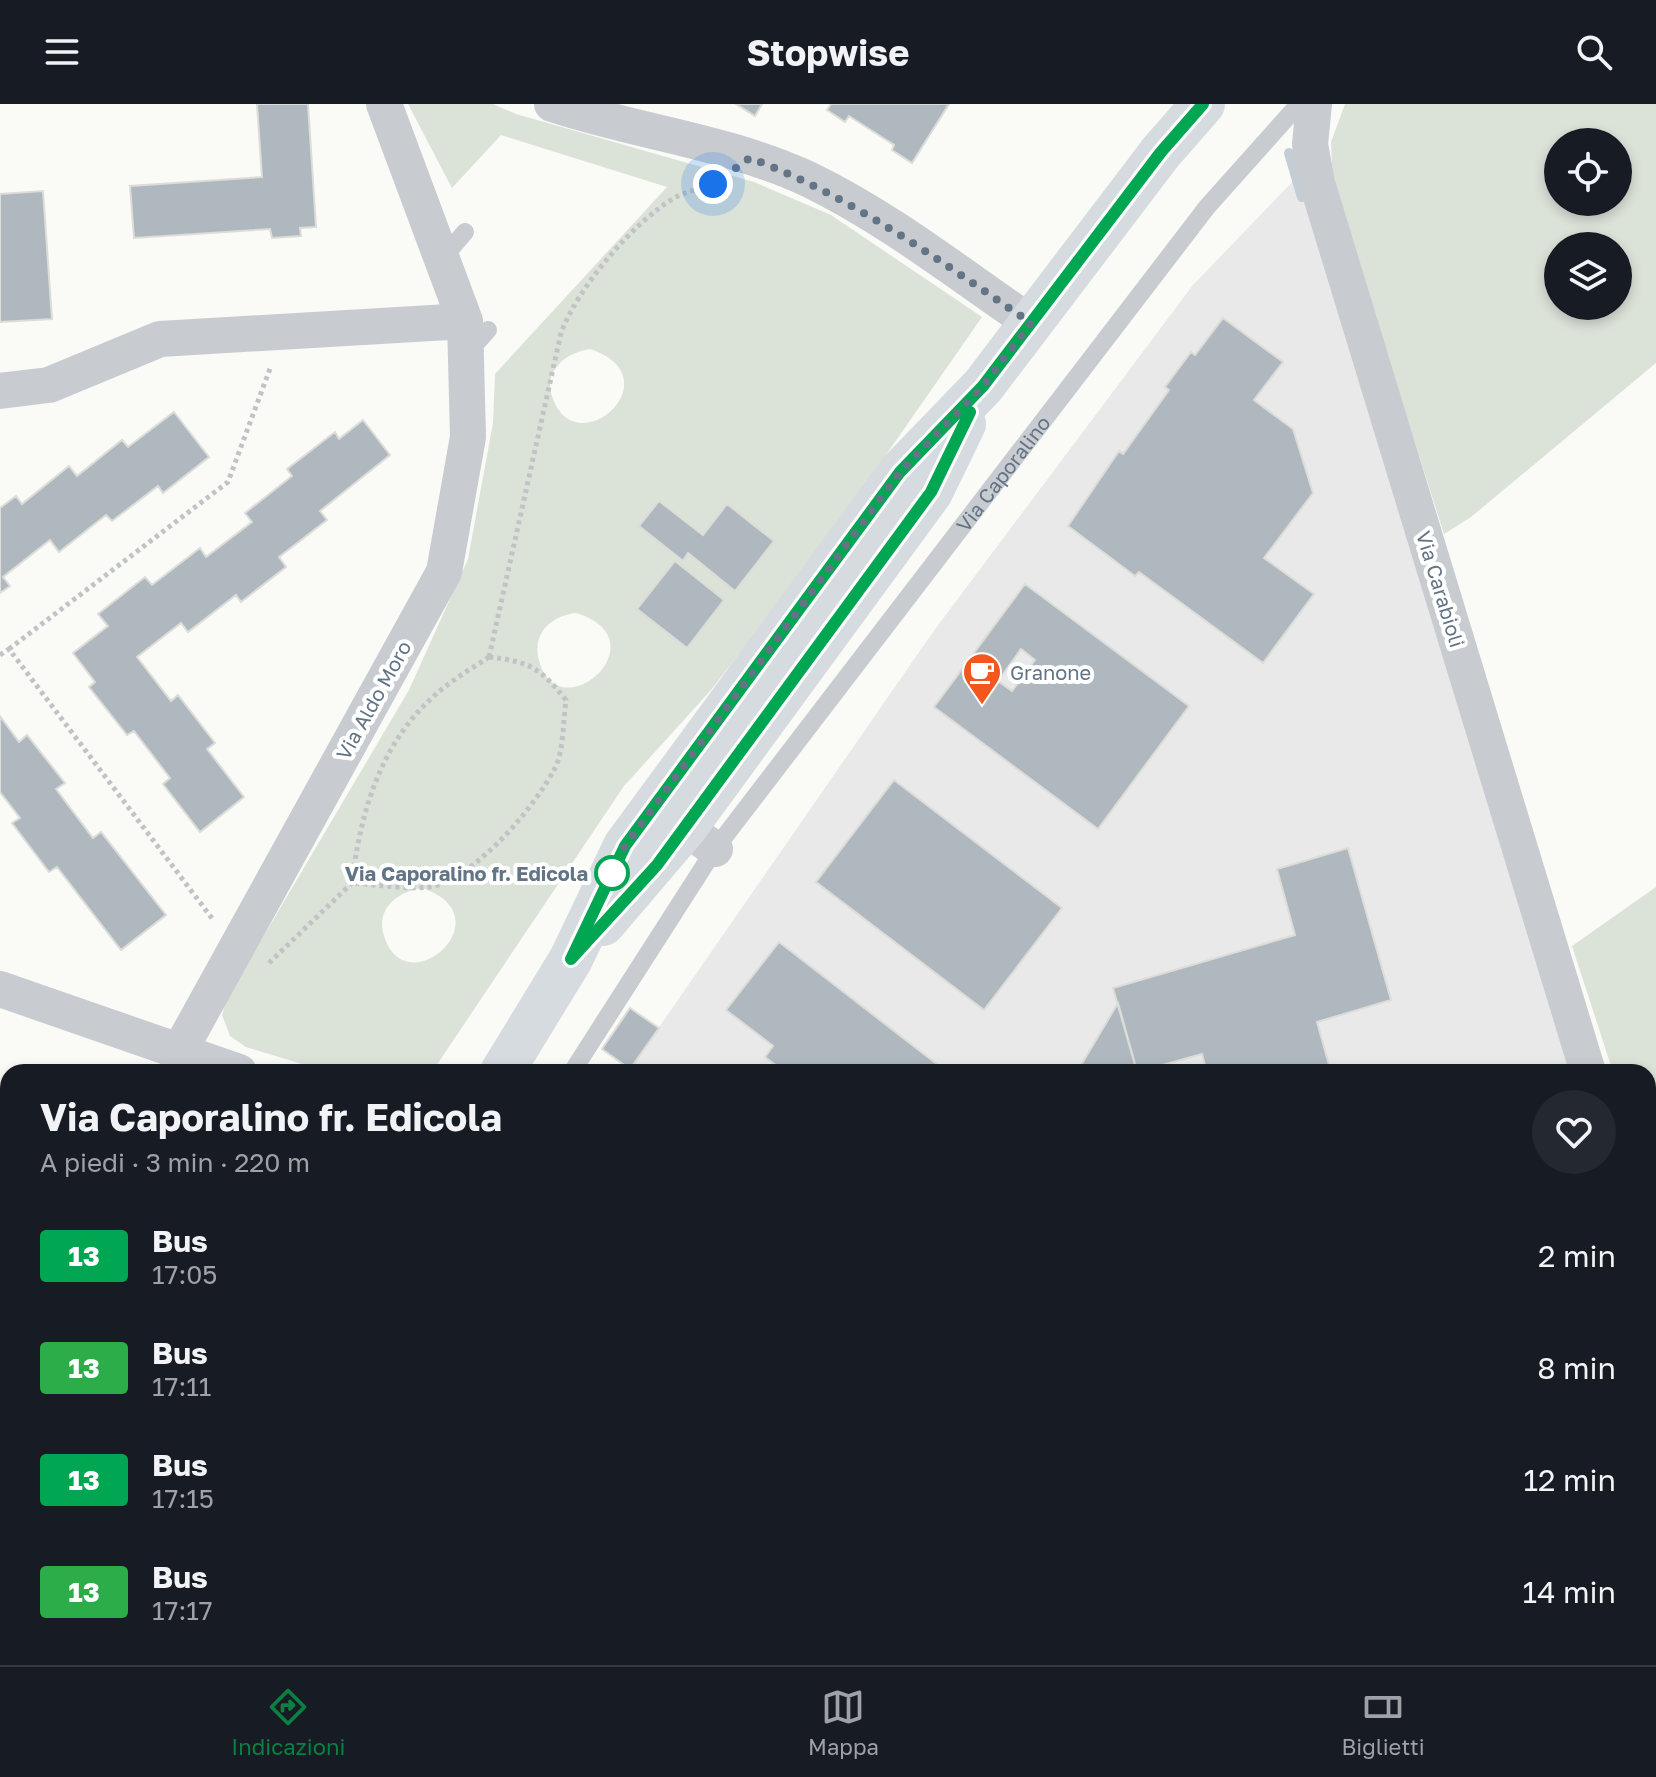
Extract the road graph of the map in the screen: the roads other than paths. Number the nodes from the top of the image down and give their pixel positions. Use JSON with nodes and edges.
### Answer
{"nodes":[{"id":1,"x":384,"y":104,"type":"edge"},
{"id":2,"x":552,"y":104,"type":"edge"},
{"id":3,"x":1186,"y":104,"type":"edge"},
{"id":4,"x":1203,"y":104,"type":"edge"},
{"id":5,"x":1299,"y":104,"type":"edge"},
{"id":6,"x":1314,"y":104,"type":"edge"},
{"id":7,"x":1161,"y":152,"type":"junction"},
{"id":8,"x":465,"y":232,"type":"dead end"},
{"id":9,"x":442,"y":259,"type":"junction"},
{"id":10,"x":1031,"y":323,"type":"junction"},
{"id":11,"x":473,"y":335,"type":"junction"},
{"id":12,"x":983,"y":386,"type":"junction"},
{"id":13,"x":0,"y":391,"type":"edge"},
{"id":14,"x":700,"y":838,"type":"junction"},
{"id":15,"x":571,"y":959,"type":"junction"},
{"id":16,"x":0,"y":989,"type":"edge"},
{"id":17,"x":180,"y":1050,"type":"junction"},
{"id":18,"x":218,"y":1064,"type":"edge"},
{"id":19,"x":507,"y":1064,"type":"edge"},
{"id":20,"x":576,"y":1064,"type":"edge"},
{"id":21,"x":1586,"y":1064,"type":"edge"}],
"edges":[{"from":1,"to":9,"type":"street","name":"Via Aldo Moro"},
{"from":2,"to":10,"type":"street"},
{"from":3,"to":7,"type":"street"},
{"from":4,"to":7,"type":"street","name":"Via Caporalino"},
{"from":5,"to":14,"type":"lane","name":"Via Caporalino"},
{"from":6,"to":21,"type":"street","name":"Via Carabioli"},
{"from":7,"to":10,"type":"street","name":"Via Caporalino"},
{"from":8,"to":9,"type":"lane"},
{"from":9,"to":11,"type":"street","name":"Via Aldo Moro"},
{"from":10,"to":12,"type":"street","name":"Via Caporalino"},
{"from":11,"to":13,"type":"street"},
{"from":11,"to":17,"type":"street","name":"Via Aldo Moro"},
{"from":12,"to":14,"type":"street","name":"Via Caporalino"},
{"from":12,"to":15,"type":"street","name":"Via Caporalino"},
{"from":14,"to":15,"type":"street","name":"Via Caporalino"},
{"from":14,"to":20,"type":"lane","name":"Via Caporalino"},
{"from":15,"to":19,"type":"street","name":"Via Caporalino"},
{"from":16,"to":17,"type":"street"},
{"from":17,"to":18,"type":"street"}]}
